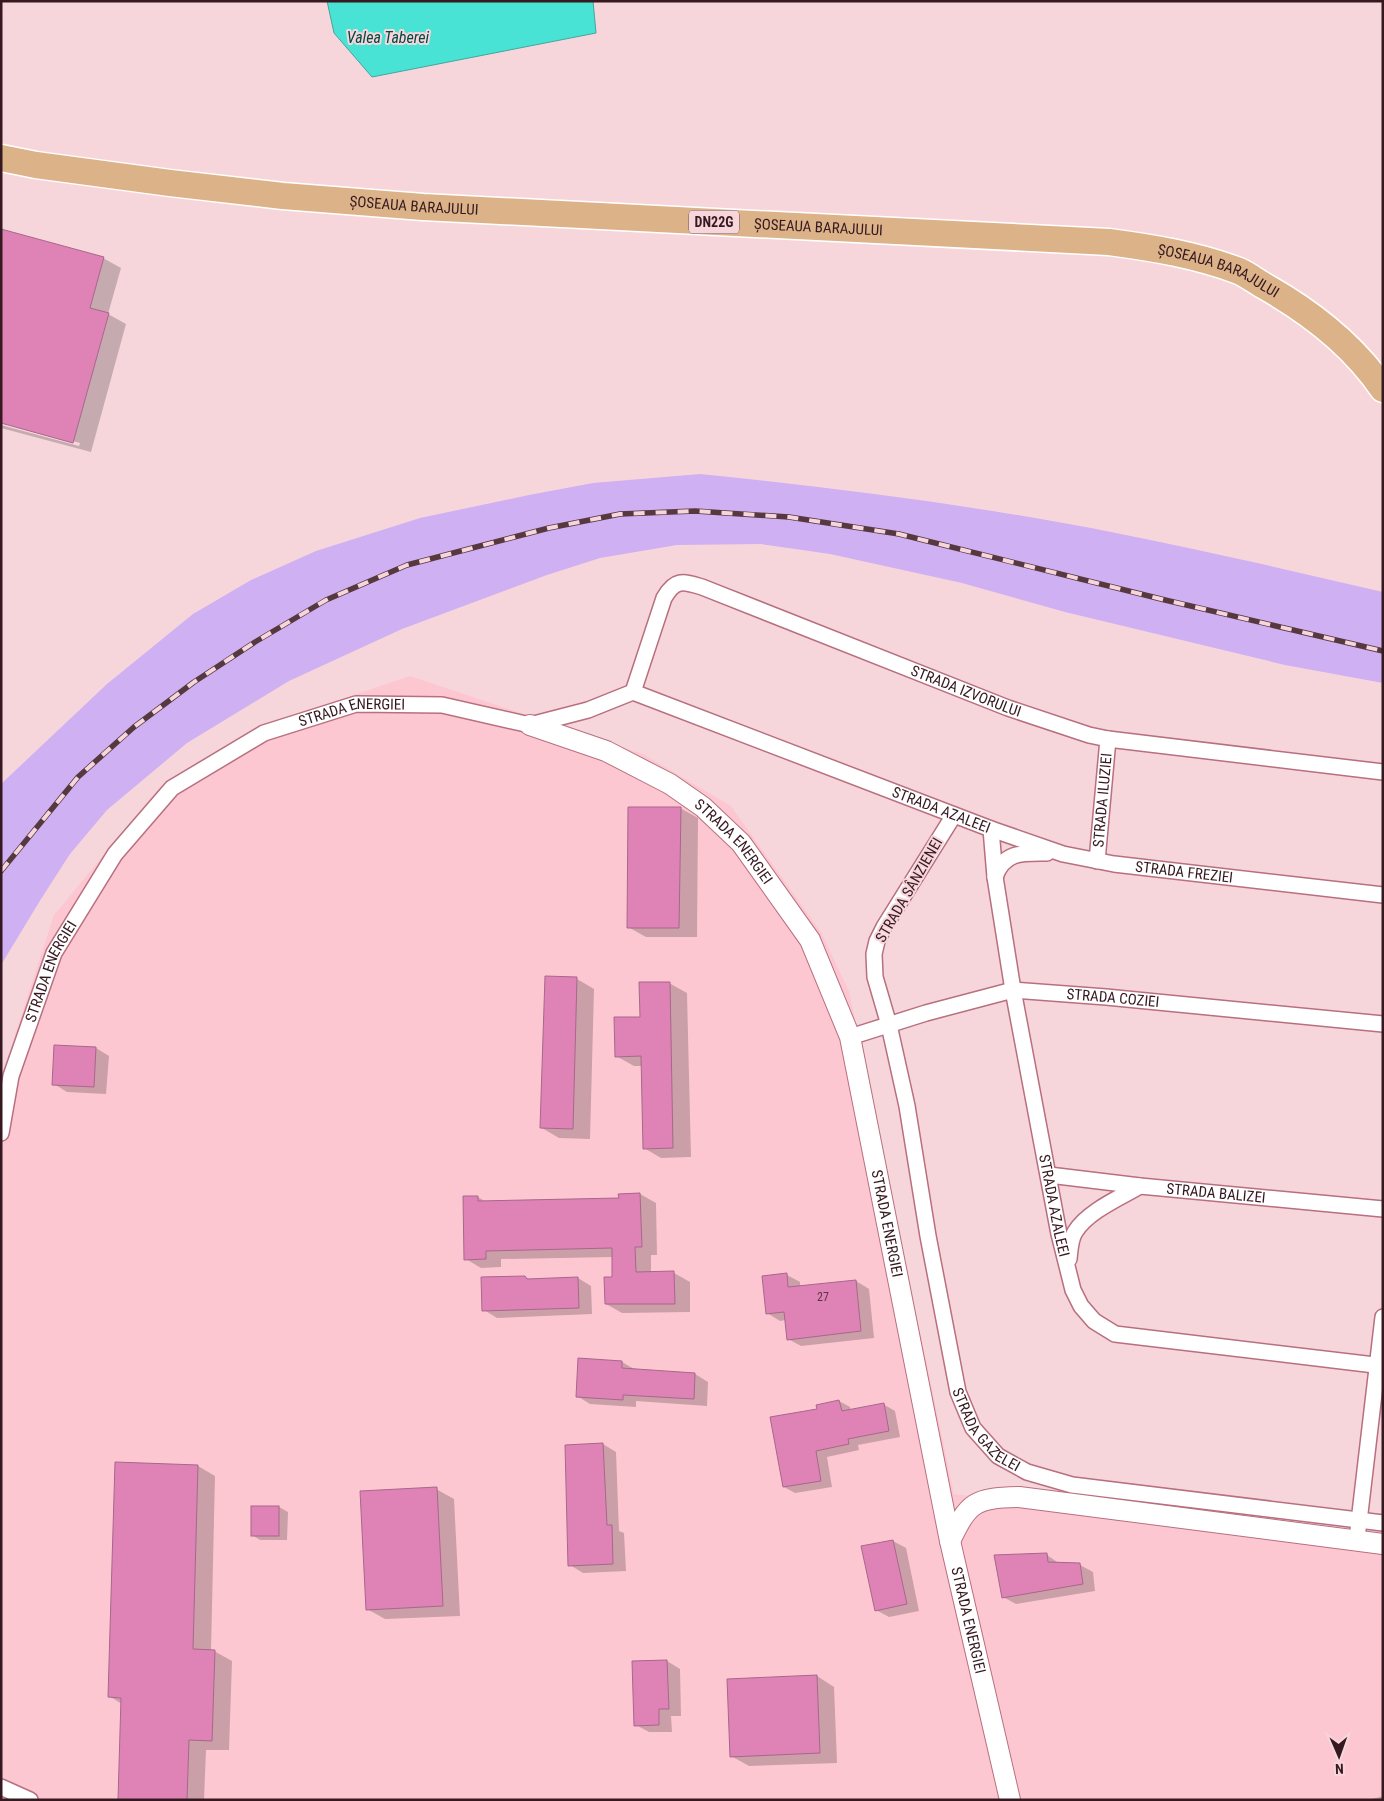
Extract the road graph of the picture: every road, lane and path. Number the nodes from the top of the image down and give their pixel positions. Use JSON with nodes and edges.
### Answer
{"nodes":[{"id":1,"x":1,"y":158,"type":"edge"},
{"id":2,"x":1383,"y":389,"type":"edge"},
{"id":3,"x":633,"y":692,"type":"junction"},
{"id":4,"x":530,"y":725,"type":"junction"},
{"id":5,"x":1108,"y":739,"type":"junction"},
{"id":6,"x":1383,"y":772,"type":"edge"},
{"id":7,"x":954,"y":815,"type":"junction"},
{"id":8,"x":991,"y":829,"type":"junction"},
{"id":9,"x":1063,"y":854,"type":"junction"},
{"id":10,"x":1097,"y":861,"type":"junction"},
{"id":11,"x":995,"y":877,"type":"junction"},
{"id":12,"x":1383,"y":895,"type":"edge"},
{"id":13,"x":1014,"y":990,"type":"junction"},
{"id":14,"x":1383,"y":1024,"type":"edge"},
{"id":15,"x":889,"y":1025,"type":"junction"},
{"id":16,"x":850,"y":1038,"type":"junction"},
{"id":17,"x":1,"y":1133,"type":"edge"},
{"id":18,"x":1049,"y":1175,"type":"junction"},
{"id":19,"x":1140,"y":1186,"type":"junction"},
{"id":20,"x":1383,"y":1209,"type":"edge"},
{"id":21,"x":1068,"y":1268,"type":"junction"},
{"id":22,"x":1383,"y":1317,"type":"edge"},
{"id":23,"x":1380,"y":1365,"type":"edge"},
{"id":24,"x":1360,"y":1520,"type":"junction"},
{"id":25,"x":1383,"y":1523,"type":"edge"},
{"id":26,"x":950,"y":1541,"type":"junction"},
{"id":27,"x":1357,"y":1541,"type":"junction"},
{"id":28,"x":1383,"y":1544,"type":"edge"},
{"id":29,"x":1,"y":1787,"type":"edge"},
{"id":30,"x":30,"y":1800,"type":"edge"},
{"id":31,"x":1010,"y":1800,"type":"edge"}],
"edges":[{"from":1,"to":2,"type":"highway","name":"ȘOSEAUA BARAJULUI","number":"DN22G"},
{"from":3,"to":4,"type":"street"},
{"from":3,"to":5,"type":"street","name":"STRADA IZVORULUI"},
{"from":3,"to":7,"type":"street","name":"STRADA AZALEEI"},
{"from":4,"to":16,"type":"street","name":"STRADA ENERGIEI"},
{"from":4,"to":17,"type":"street","name":"STRADA ENERGIEI"},
{"from":5,"to":6,"type":"street","name":"STRADA IZVORULUI"},
{"from":5,"to":10,"type":"street","name":"STRADA ILUZIEI"},
{"from":7,"to":8,"type":"street","name":"STRADA AZALEEI"},
{"from":7,"to":15,"type":"street","name":"STRADA SÂNZIENEI"},
{"from":8,"to":9,"type":"street","name":"STRADA FREZIEI"},
{"from":8,"to":11,"type":"street","name":"STRADA AZALEEI"},
{"from":9,"to":10,"type":"street","name":"STRADA FREZIEI"},
{"from":9,"to":11,"type":"street"},
{"from":10,"to":12,"type":"street","name":"STRADA FREZIEI"},
{"from":11,"to":13,"type":"street","name":"STRADA AZALEEI"},
{"from":13,"to":14,"type":"street","name":"STRADA COZIEI"},
{"from":13,"to":15,"type":"street","name":"STRADA COZIEI"},
{"from":13,"to":18,"type":"street","name":"STRADA AZALEEI"},
{"from":15,"to":16,"type":"street","name":"STRADA COZIEI"},
{"from":15,"to":24,"type":"street","name":"STRADA GAZELEI"},
{"from":16,"to":26,"type":"street","name":"STRADA ENERGIEI"},
{"from":18,"to":19,"type":"street","name":"STRADA BALIZEI"},
{"from":18,"to":21,"type":"street","name":"STRADA AZALEEI"},
{"from":19,"to":20,"type":"street","name":"STRADA BALIZEI"},
{"from":19,"to":21,"type":"street","name":"STRADA AZALEEI"},
{"from":21,"to":23,"type":"street","name":"STRADA AZALEEI"},
{"from":22,"to":23,"type":"street"},
{"from":23,"to":24,"type":"street"},
{"from":24,"to":25,"type":"street","name":"STRADA GAZELEI"},
{"from":24,"to":27,"type":"street"},
{"from":26,"to":27,"type":"street"},
{"from":26,"to":31,"type":"street","name":"STRADA ENERGIEI"},
{"from":27,"to":28,"type":"street"},
{"from":29,"to":30,"type":"street"}]}
